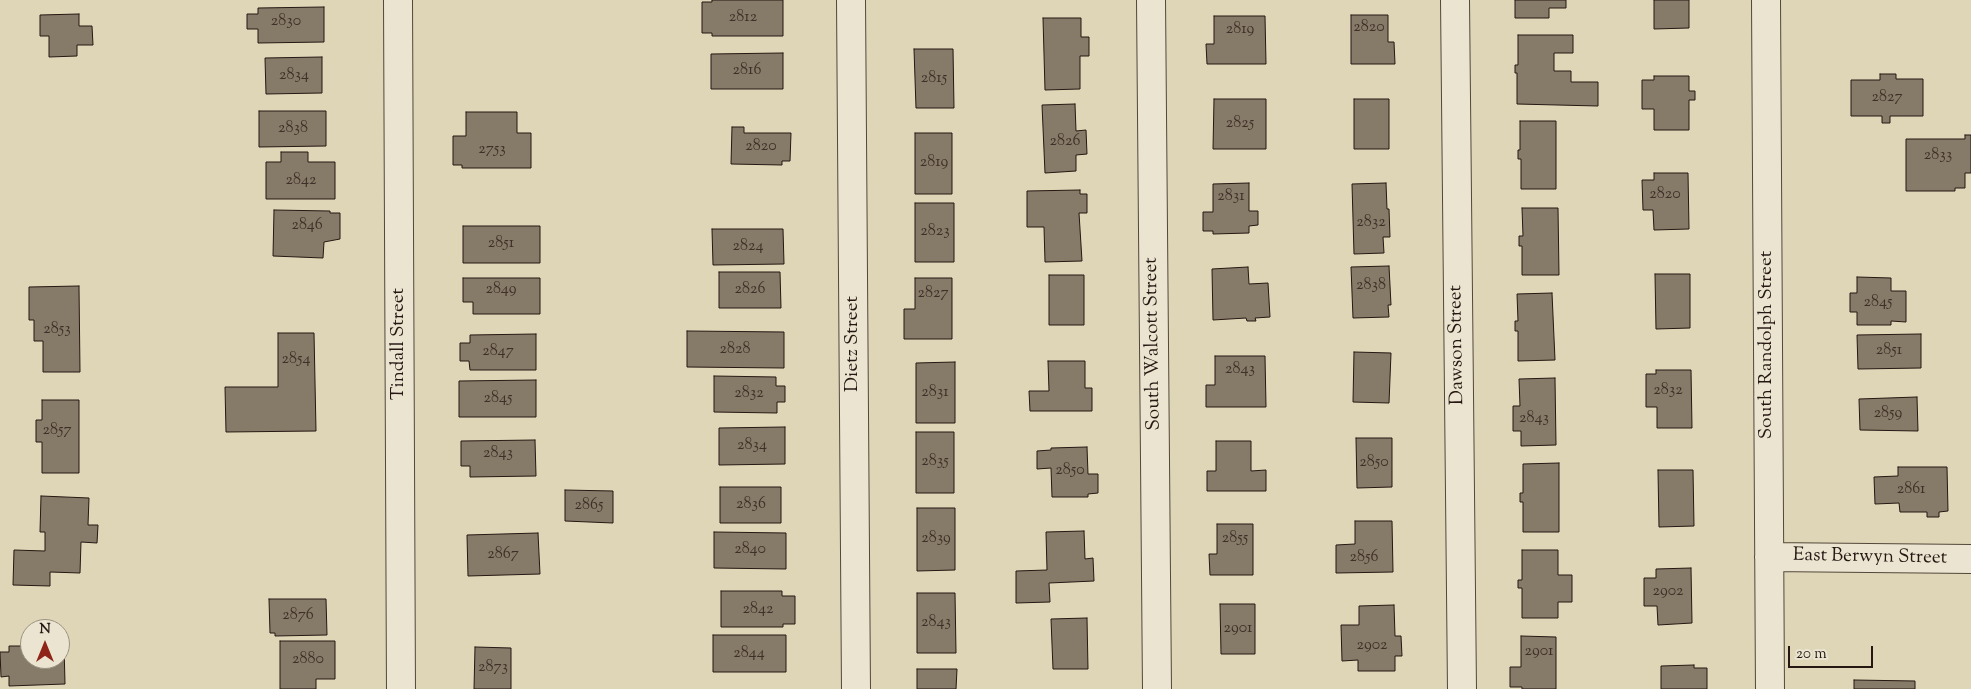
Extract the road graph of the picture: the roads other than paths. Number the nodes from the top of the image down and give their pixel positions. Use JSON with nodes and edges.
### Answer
{"nodes":[{"id":1,"x":398,"y":0,"type":"edge"},
{"id":2,"x":851,"y":0,"type":"edge"},
{"id":3,"x":1151,"y":0,"type":"edge"},
{"id":4,"x":1455,"y":0,"type":"edge"},
{"id":5,"x":1766,"y":0,"type":"edge"},
{"id":6,"x":1769,"y":557,"type":"junction"},
{"id":7,"x":1971,"y":559,"type":"edge"},
{"id":8,"x":401,"y":689,"type":"edge"},
{"id":9,"x":856,"y":689,"type":"edge"},
{"id":10,"x":1157,"y":689,"type":"edge"},
{"id":11,"x":1462,"y":689,"type":"edge"},
{"id":12,"x":1770,"y":689,"type":"edge"}],
"edges":[{"from":1,"to":8,"type":"street","name":"Tindall Street"},
{"from":2,"to":9,"type":"street","name":"Dietz Street"},
{"from":3,"to":10,"type":"street","name":"South Walcott Street"},
{"from":4,"to":11,"type":"street","name":"Dawson Street"},
{"from":5,"to":6,"type":"street","name":"South Randolph Street"},
{"from":6,"to":7,"type":"street","name":"East Berwyn Street"},
{"from":6,"to":12,"type":"street","name":"South Randolph Street"}]}
